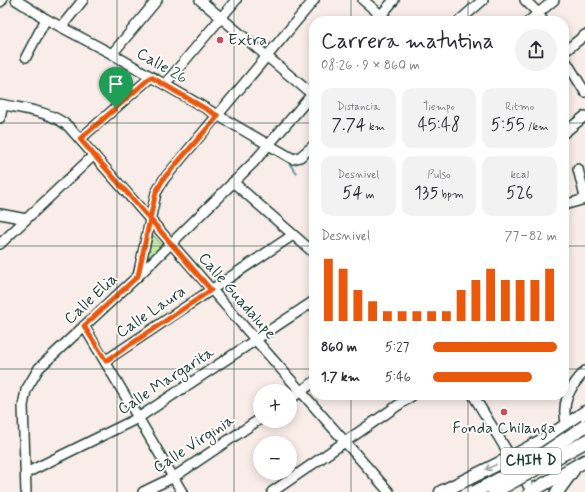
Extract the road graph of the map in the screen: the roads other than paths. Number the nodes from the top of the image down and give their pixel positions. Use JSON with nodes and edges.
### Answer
{"nodes":[{"id":1,"x":2,"y":0,"type":"edge"},
{"id":2,"x":16,"y":0,"type":"edge"},
{"id":3,"x":83,"y":0,"type":"edge"},
{"id":4,"x":157,"y":0,"type":"edge"},
{"id":5,"x":200,"y":0,"type":"edge"},
{"id":6,"x":236,"y":0,"type":"edge"},
{"id":7,"x":314,"y":0,"type":"edge"},
{"id":8,"x":363,"y":0,"type":"edge"},
{"id":9,"x":394,"y":0,"type":"edge"},
{"id":10,"x":483,"y":0,"type":"edge"},
{"id":11,"x":525,"y":0,"type":"edge"},
{"id":12,"x":554,"y":0,"type":"edge"},
{"id":13,"x":0,"y":2,"type":"edge"},
{"id":14,"x":379,"y":16,"type":"edge"},
{"id":15,"x":384,"y":16,"type":"edge"},
{"id":16,"x":465,"y":16,"type":"edge"},
{"id":17,"x":540,"y":16,"type":"edge"},
{"id":18,"x":542,"y":16,"type":"edge"},
{"id":19,"x":221,"y":18,"type":"junction"},
{"id":20,"x":46,"y":19,"type":"junction"},
{"id":21,"x":62,"y":26,"type":"junction"},
{"id":22,"x":585,"y":35,"type":"edge"},
{"id":23,"x":569,"y":48,"type":"edge"},
{"id":24,"x":112,"y":54,"type":"junction"},
{"id":25,"x":26,"y":57,"type":"dead end"},
{"id":26,"x":266,"y":57,"type":"junction"},
{"id":27,"x":569,"y":66,"type":"edge"},
{"id":28,"x":151,"y":77,"type":"junction"},
{"id":29,"x":165,"y":84,"type":"junction"},
{"id":30,"x":309,"y":91,"type":"edge"},
{"id":31,"x":585,"y":92,"type":"edge"},
{"id":32,"x":309,"y":99,"type":"edge"},
{"id":33,"x":1,"y":105,"type":"edge"},
{"id":34,"x":218,"y":116,"type":"junction"},
{"id":35,"x":585,"y":116,"type":"edge"},
{"id":36,"x":0,"y":118,"type":"edge"},
{"id":37,"x":569,"y":129,"type":"edge"},
{"id":38,"x":80,"y":139,"type":"junction"},
{"id":39,"x":270,"y":145,"type":"junction"},
{"id":40,"x":309,"y":149,"type":"edge"},
{"id":41,"x":94,"y":155,"type":"junction"},
{"id":42,"x":578,"y":169,"type":"dead end"},
{"id":43,"x":233,"y":182,"type":"junction"},
{"id":44,"x":585,"y":198,"type":"edge"},
{"id":45,"x":569,"y":203,"type":"edge"},
{"id":46,"x":0,"y":214,"type":"edge"},
{"id":47,"x":26,"y":219,"type":"junction"},
{"id":48,"x":150,"y":219,"type":"junction"},
{"id":49,"x":293,"y":235,"type":"junction"},
{"id":50,"x":171,"y":243,"type":"junction"},
{"id":51,"x":0,"y":244,"type":"edge"},
{"id":52,"x":309,"y":249,"type":"edge"},
{"id":53,"x":138,"y":276,"type":"junction"},
{"id":54,"x":211,"y":290,"type":"junction"},
{"id":55,"x":309,"y":304,"type":"edge"},
{"id":56,"x":84,"y":326,"type":"junction"},
{"id":57,"x":255,"y":340,"type":"junction"},
{"id":58,"x":106,"y":361,"type":"junction"},
{"id":59,"x":585,"y":371,"type":"edge"},
{"id":60,"x":309,"y":386,"type":"edge"},
{"id":61,"x":300,"y":392,"type":"junction"},
{"id":62,"x":297,"y":394,"type":"edge"},
{"id":63,"x":569,"y":394,"type":"edge"},
{"id":64,"x":406,"y":400,"type":"edge"},
{"id":65,"x":476,"y":400,"type":"edge"},
{"id":66,"x":566,"y":400,"type":"edge"},
{"id":67,"x":585,"y":412,"type":"edge"},
{"id":68,"x":138,"y":418,"type":"junction"},
{"id":69,"x":253,"y":424,"type":"edge"},
{"id":70,"x":567,"y":425,"type":"junction"},
{"id":71,"x":585,"y":426,"type":"edge"},
{"id":72,"x":344,"y":442,"type":"junction"},
{"id":73,"x":585,"y":442,"type":"edge"},
{"id":74,"x":511,"y":458,"type":"junction"},
{"id":75,"x":580,"y":464,"type":"edge"},
{"id":76,"x":26,"y":473,"type":"junction"},
{"id":77,"x":174,"y":477,"type":"junction"},
{"id":78,"x":531,"y":491,"type":"edge"},
{"id":79,"x":26,"y":492,"type":"edge"},
{"id":80,"x":144,"y":492,"type":"edge"},
{"id":81,"x":182,"y":492,"type":"edge"},
{"id":82,"x":272,"y":492,"type":"edge"},
{"id":83,"x":389,"y":492,"type":"edge"},
{"id":84,"x":441,"y":492,"type":"edge"},
{"id":85,"x":475,"y":492,"type":"edge"},
{"id":86,"x":494,"y":492,"type":"edge"},
{"id":87,"x":557,"y":492,"type":"edge"}],
"edges":[{"from":1,"to":13,"type":"street"},
{"from":2,"to":20,"type":"street","name":"Calle 26"},
{"from":3,"to":21,"type":"street"},
{"from":4,"to":24,"type":"street"},
{"from":5,"to":19,"type":"street"},
{"from":6,"to":19,"type":"street"},
{"from":7,"to":26,"type":"street"},
{"from":8,"to":14,"type":"street"},
{"from":9,"to":15,"type":"street"},
{"from":10,"to":16,"type":"street"},
{"from":11,"to":17,"type":"street"},
{"from":12,"to":18,"type":"street"},
{"from":19,"to":26,"type":"street"},
{"from":19,"to":29,"type":"street"},
{"from":20,"to":21,"type":"street","name":"Calle 26"},
{"from":20,"to":25,"type":"street"},
{"from":21,"to":24,"type":"street","name":"Calle 26"},
{"from":22,"to":23,"type":"street"},
{"from":24,"to":28,"type":"street","name":"Calle 26"},
{"from":26,"to":30,"type":"street"},
{"from":26,"to":34,"type":"street"},
{"from":27,"to":31,"type":"street"},
{"from":28,"to":29,"type":"street","name":"Calle 26"},
{"from":28,"to":38,"type":"street"},
{"from":29,"to":34,"type":"street","name":"Calle 26"},
{"from":32,"to":39,"type":"street","name":"Calle Elia"},
{"from":33,"to":36,"type":"street"},
{"from":33,"to":38,"type":"street","name":"Calle Guadalupe"},
{"from":34,"to":39,"type":"street","name":"Calle 26"},
{"from":34,"to":48,"type":"street"},
{"from":35,"to":37,"type":"street"},
{"from":38,"to":41,"type":"street","name":"Calle Guadalupe"},
{"from":39,"to":40,"type":"street","name":"Calle 26"},
{"from":39,"to":43,"type":"street","name":"Calle Elia"},
{"from":41,"to":47,"type":"street"},
{"from":41,"to":48,"type":"street","name":"Calle Guadalupe"},
{"from":42,"to":44,"type":"street"},
{"from":43,"to":49,"type":"street"},
{"from":43,"to":50,"type":"street","name":"Calle Elia"},
{"from":44,"to":45,"type":"street"},
{"from":46,"to":47,"type":"street"},
{"from":47,"to":51,"type":"street"},
{"from":48,"to":50,"type":"street","name":"Calle Guadalupe"},
{"from":48,"to":53,"type":"street"},
{"from":49,"to":52,"type":"street"},
{"from":49,"to":54,"type":"street","name":"Calle Laura"},
{"from":50,"to":53,"type":"street","name":"Calle Elia"},
{"from":50,"to":54,"type":"street","name":"Calle Guadalupe"},
{"from":53,"to":56,"type":"street","name":"Calle Elia"},
{"from":54,"to":57,"type":"street","name":"Calle Guadalupe"},
{"from":54,"to":58,"type":"street","name":"Calle Laura"},
{"from":55,"to":57,"type":"street","name":"Calle Margarita"},
{"from":56,"to":58,"type":"street"},
{"from":56,"to":76,"type":"street","name":"Calle Elia"},
{"from":57,"to":61,"type":"street","name":"Calle Guadalupe"},
{"from":57,"to":68,"type":"street","name":"Calle Margarita"},
{"from":58,"to":68,"type":"street"},
{"from":59,"to":63,"type":"street"},
{"from":60,"to":61,"type":"street"},
{"from":61,"to":62,"type":"street"},
{"from":61,"to":72,"type":"street","name":"Calle Guadalupe"},
{"from":64,"to":72,"type":"street"},
{"from":65,"to":74,"type":"street"},
{"from":66,"to":70,"type":"street"},
{"from":67,"to":70,"type":"main road"},
{"from":68,"to":76,"type":"street","name":"Calle Margarita"},
{"from":68,"to":77,"type":"street"},
{"from":69,"to":77,"type":"street","name":"Calle Virginia"},
{"from":70,"to":74,"type":"main road"},
{"from":71,"to":85,"type":"main road","number":"CHIH D","bridge":true},
{"from":72,"to":82,"type":"street"},
{"from":72,"to":83,"type":"street","name":"Calle Guadalupe"},
{"from":73,"to":86,"type":"main road","number":"CHIH D","bridge":true},
{"from":74,"to":78,"type":"street","bridge":true},
{"from":74,"to":84,"type":"main road","one_way":true},
{"from":75,"to":78,"type":"main road"},
{"from":75,"to":87,"type":"main road"},
{"from":76,"to":79,"type":"street","name":"Calle Elia"},
{"from":77,"to":80,"type":"street","name":"Calle Virginia"},
{"from":77,"to":81,"type":"street"}]}
